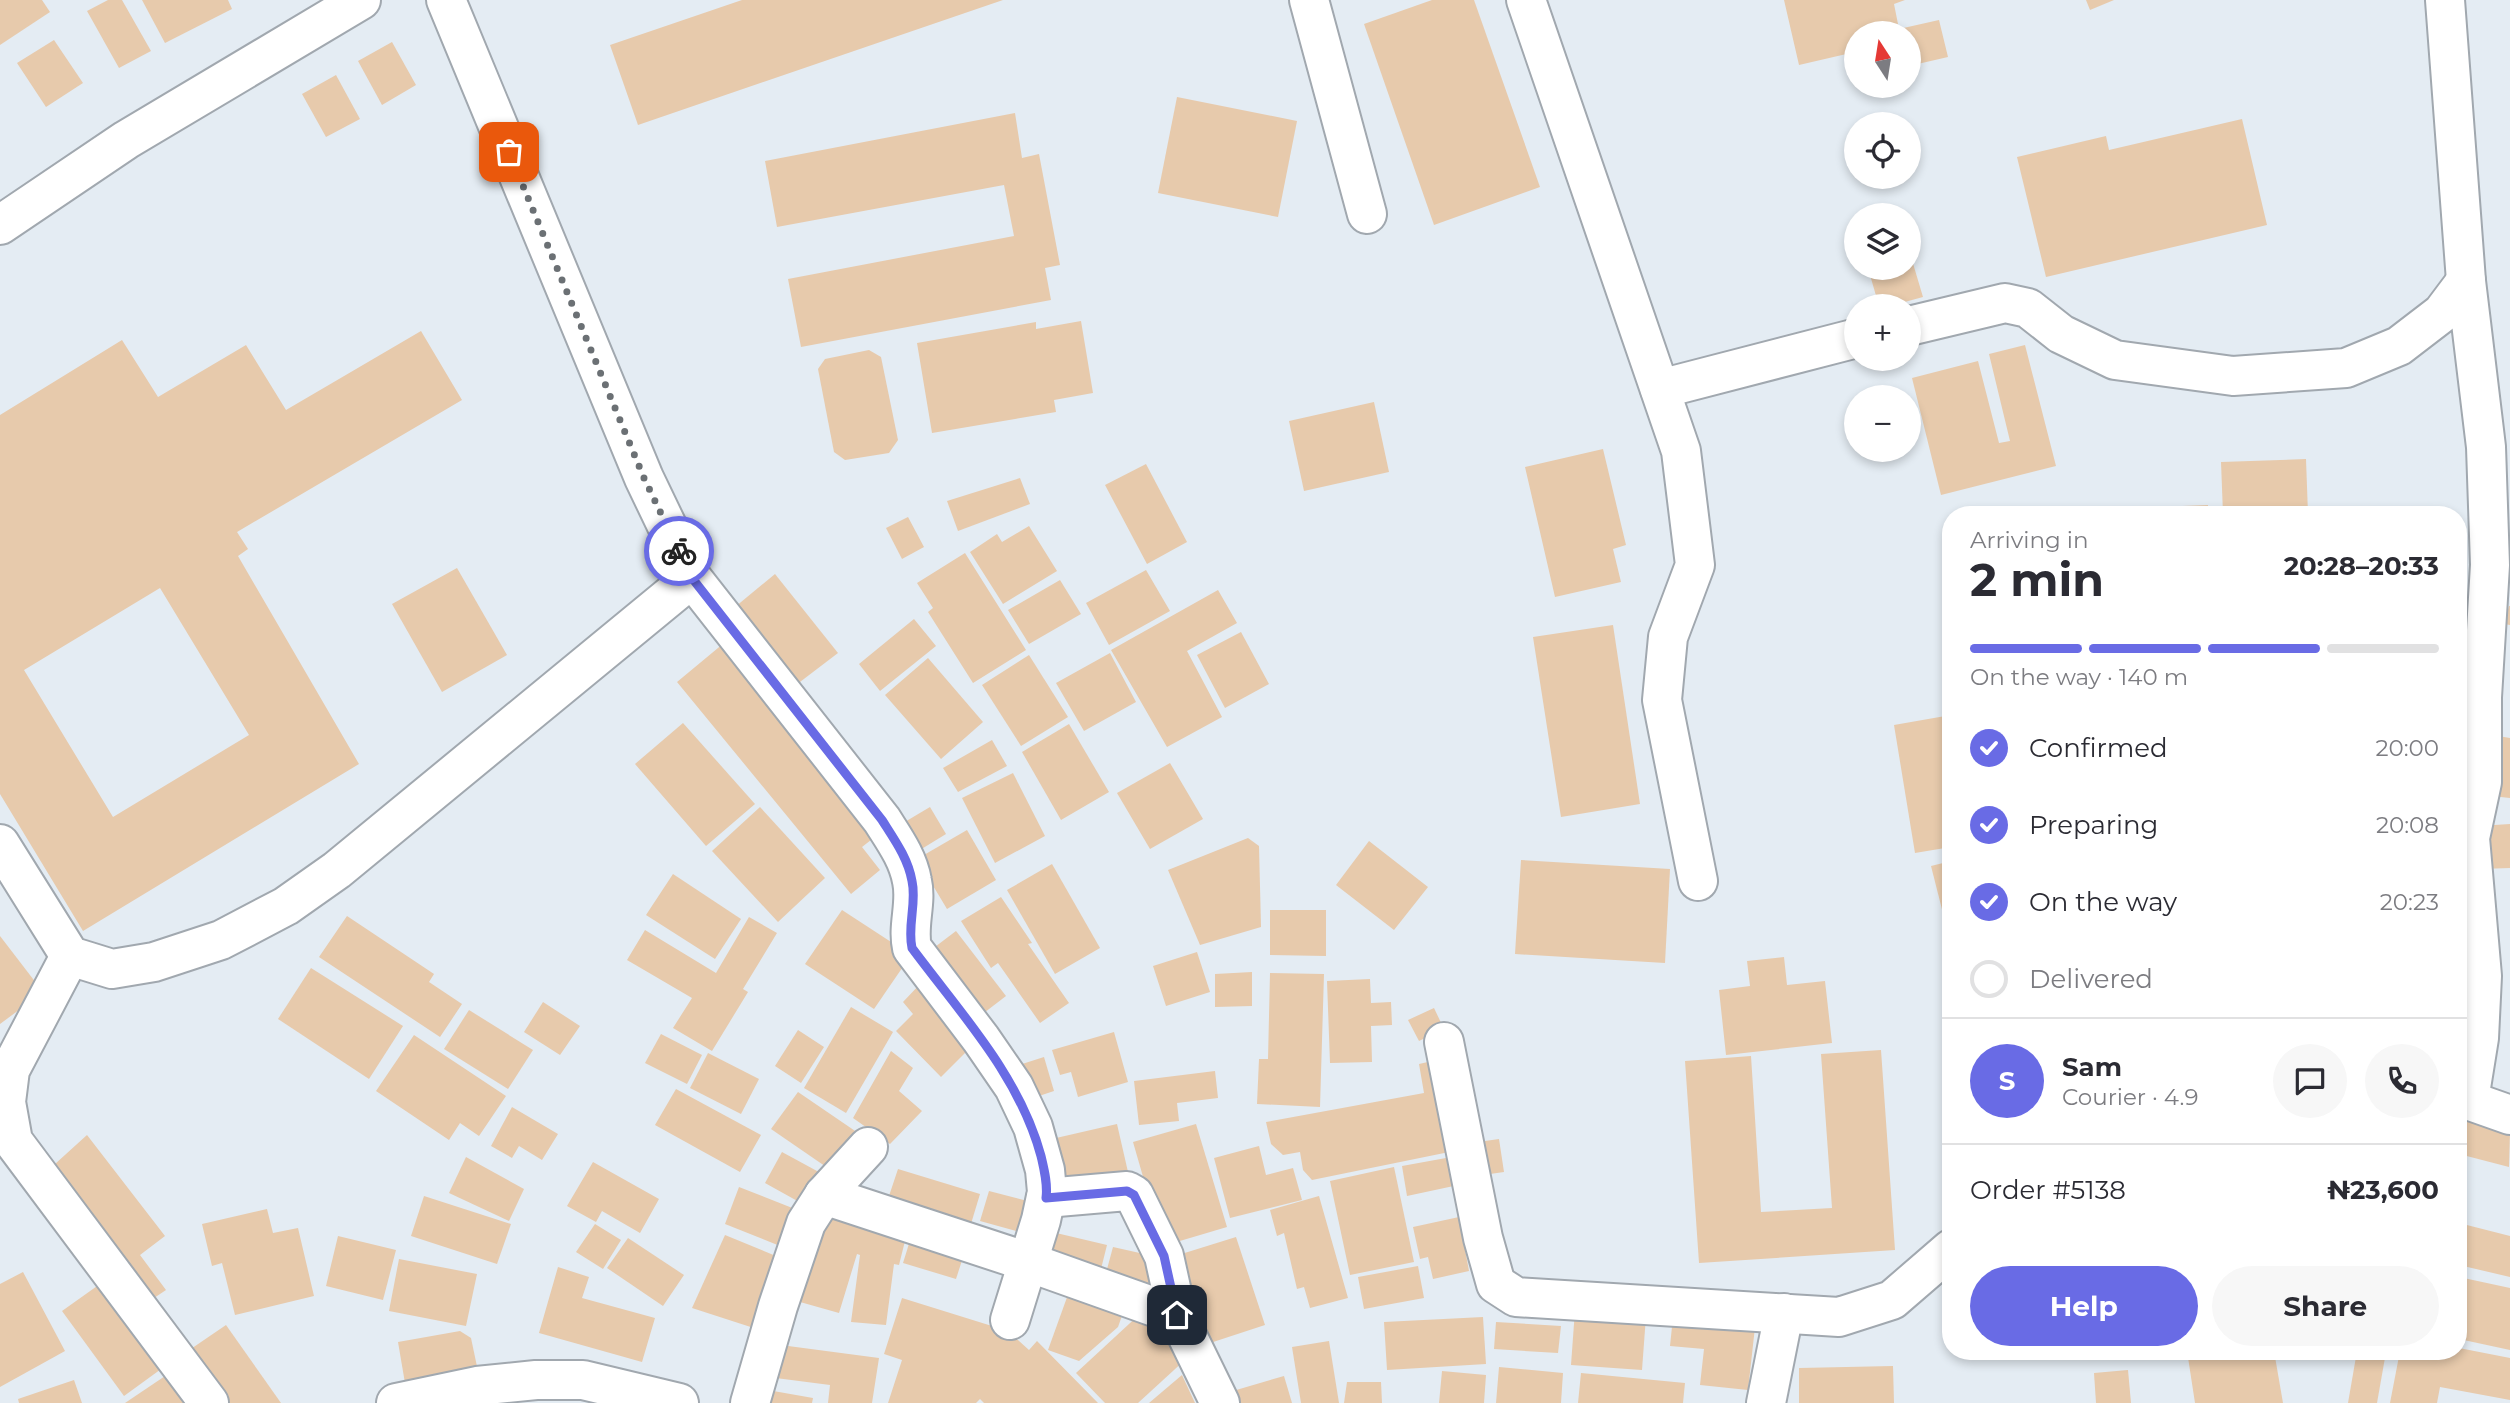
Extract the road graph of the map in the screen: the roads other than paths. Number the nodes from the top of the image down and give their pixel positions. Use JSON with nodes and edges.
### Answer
{"nodes":[{"id":1,"x":361,"y":0,"type":"edge"},
{"id":2,"x":446,"y":0,"type":"edge"},
{"id":3,"x":1308,"y":0,"type":"edge"},
{"id":4,"x":1526,"y":0,"type":"edge"},
{"id":5,"x":2445,"y":0,"type":"edge"},
{"id":6,"x":1367,"y":214,"type":"dead end"},
{"id":7,"x":0,"y":225,"type":"edge"},
{"id":8,"x":2466,"y":281,"type":"junction"},
{"id":9,"x":1921,"y":323,"type":"edge"},
{"id":10,"x":1844,"y":341,"type":"edge"},
{"id":11,"x":1660,"y":388,"type":"junction"},
{"id":12,"x":692,"y":578,"type":"junction"},
{"id":13,"x":0,"y":844,"type":"edge"},
{"id":14,"x":1698,"y":881,"type":"dead end"},
{"id":15,"x":69,"y":956,"type":"junction"},
{"id":16,"x":1444,"y":1042,"type":"dead end"},
{"id":17,"x":2467,"y":1086,"type":"edge"},
{"id":18,"x":2467,"y":1099,"type":"edge"},
{"id":19,"x":2510,"y":1115,"type":"edge"},
{"id":20,"x":867,"y":1147,"type":"dead end"},
{"id":21,"x":824,"y":1195,"type":"junction"},
{"id":22,"x":1046,"y":1198,"type":"junction"},
{"id":23,"x":1942,"y":1257,"type":"edge"},
{"id":24,"x":1028,"y":1262,"type":"junction"},
{"id":25,"x":1784,"y":1313,"type":"junction"},
{"id":26,"x":1177,"y":1315,"type":"junction"},
{"id":27,"x":1010,"y":1320,"type":"dead end"},
{"id":28,"x":209,"y":1403,"type":"edge"},
{"id":29,"x":396,"y":1403,"type":"edge"},
{"id":30,"x":679,"y":1403,"type":"edge"},
{"id":31,"x":750,"y":1403,"type":"edge"},
{"id":32,"x":1220,"y":1403,"type":"edge"},
{"id":33,"x":1766,"y":1403,"type":"edge"}],
"edges":[{"from":1,"to":7,"type":"street"},
{"from":2,"to":12,"type":"street"},
{"from":3,"to":6,"type":"street"},
{"from":4,"to":11,"type":"street"},
{"from":5,"to":8,"type":"street"},
{"from":8,"to":9,"type":"street"},
{"from":8,"to":17,"type":"street"},
{"from":10,"to":11,"type":"street"},
{"from":11,"to":14,"type":"street"},
{"from":12,"to":15,"type":"street"},
{"from":12,"to":22,"type":"street"},
{"from":13,"to":15,"type":"street"},
{"from":15,"to":28,"type":"street"},
{"from":16,"to":25,"type":"street"},
{"from":18,"to":19,"type":"street"},
{"from":20,"to":21,"type":"street"},
{"from":21,"to":24,"type":"street"},
{"from":21,"to":31,"type":"street"},
{"from":22,"to":24,"type":"street"},
{"from":22,"to":26,"type":"street"},
{"from":23,"to":25,"type":"street"},
{"from":24,"to":26,"type":"street"},
{"from":24,"to":27,"type":"street"},
{"from":25,"to":33,"type":"street"},
{"from":26,"to":32,"type":"street"},
{"from":29,"to":30,"type":"street"}]}
